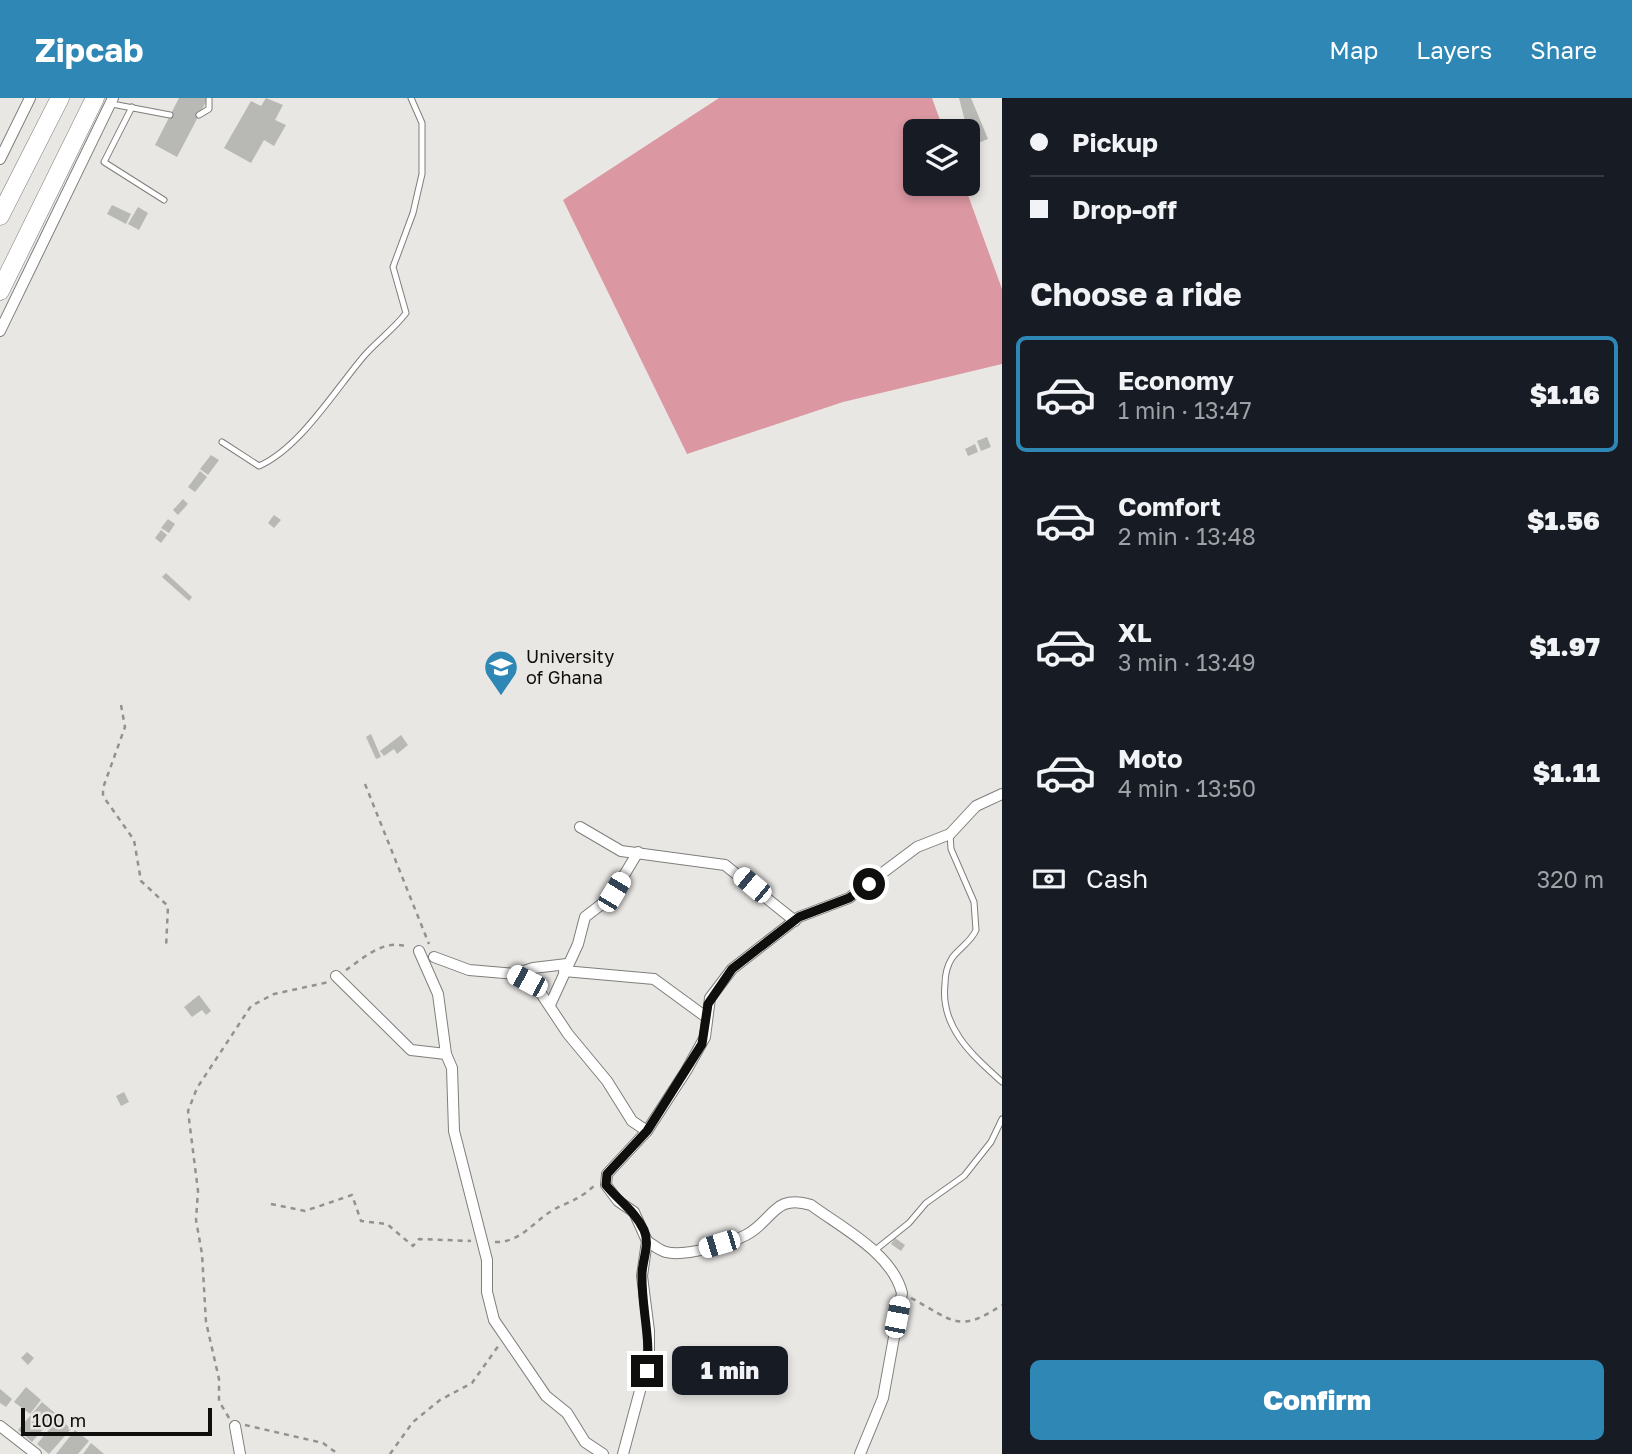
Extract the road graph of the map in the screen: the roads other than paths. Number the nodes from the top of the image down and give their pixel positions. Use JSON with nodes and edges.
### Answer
{"nodes":[{"id":1,"x":30,"y":98,"type":"edge"},
{"id":2,"x":60,"y":98,"type":"edge"},
{"id":3,"x":209,"y":98,"type":"edge"},
{"id":4,"x":411,"y":98,"type":"edge"},
{"id":5,"x":106,"y":100,"type":"edge"},
{"id":6,"x":132,"y":107,"type":"junction"},
{"id":7,"x":170,"y":115,"type":"dead end"},
{"id":8,"x":199,"y":115,"type":"dead end"},
{"id":9,"x":0,"y":159,"type":"edge"},
{"id":10,"x":164,"y":200,"type":"dead end"},
{"id":11,"x":0,"y":216,"type":"edge"},
{"id":12,"x":0,"y":291,"type":"edge"},
{"id":13,"x":0,"y":331,"type":"edge"},
{"id":14,"x":222,"y":442,"type":"dead end"},
{"id":15,"x":1002,"y":794,"type":"edge"},
{"id":16,"x":580,"y":827,"type":"dead end"},
{"id":17,"x":950,"y":834,"type":"junction"},
{"id":18,"x":638,"y":852,"type":"junction"},
{"id":19,"x":795,"y":921,"type":"junction"},
{"id":20,"x":419,"y":951,"type":"road end"},
{"id":21,"x":434,"y":957,"type":"road end"},
{"id":22,"x":565,"y":967,"type":"junction"},
{"id":23,"x":515,"y":974,"type":"junction"},
{"id":24,"x":336,"y":976,"type":"road end"},
{"id":25,"x":550,"y":1005,"type":"junction"},
{"id":26,"x":706,"y":1017,"type":"junction"},
{"id":27,"x":446,"y":1054,"type":"junction"},
{"id":28,"x":1002,"y":1082,"type":"edge"},
{"id":29,"x":1002,"y":1119,"type":"edge"},
{"id":30,"x":647,"y":1131,"type":"junction"},
{"id":31,"x":647,"y":1241,"type":"junction"},
{"id":32,"x":874,"y":1251,"type":"junction"},
{"id":33,"x":0,"y":1426,"type":"edge"},
{"id":34,"x":235,"y":1426,"type":"road end"},
{"id":35,"x":36,"y":1454,"type":"edge"},
{"id":36,"x":240,"y":1454,"type":"edge"},
{"id":37,"x":604,"y":1454,"type":"edge"},
{"id":38,"x":623,"y":1454,"type":"edge"},
{"id":39,"x":860,"y":1454,"type":"edge"}],
"edges":[{"from":1,"to":9,"type":"street"},
{"from":2,"to":11,"type":"highway"},
{"from":3,"to":8,"type":"lane"},
{"from":4,"to":14,"type":"lane"},
{"from":5,"to":6,"type":"lane"},
{"from":5,"to":12,"type":"highway"},
{"from":5,"to":13,"type":"street"},
{"from":6,"to":7,"type":"lane"},
{"from":6,"to":10,"type":"lane"},
{"from":15,"to":17,"type":"street"},
{"from":16,"to":18,"type":"street"},
{"from":17,"to":19,"type":"street"},
{"from":17,"to":28,"type":"lane"},
{"from":18,"to":19,"type":"street"},
{"from":18,"to":22,"type":"street"},
{"from":19,"to":26,"type":"street"},
{"from":20,"to":27,"type":"street"},
{"from":21,"to":23,"type":"street"},
{"from":22,"to":23,"type":"street"},
{"from":22,"to":25,"type":"street"},
{"from":22,"to":26,"type":"street"},
{"from":23,"to":25,"type":"street"},
{"from":24,"to":27,"type":"street"},
{"from":25,"to":30,"type":"street"},
{"from":26,"to":30,"type":"street"},
{"from":27,"to":37,"type":"street"},
{"from":29,"to":32,"type":"lane"},
{"from":30,"to":31,"type":"street"},
{"from":31,"to":32,"type":"street"},
{"from":31,"to":38,"type":"street"},
{"from":32,"to":39,"type":"street"},
{"from":33,"to":35,"type":"street"},
{"from":34,"to":36,"type":"street"}]}
